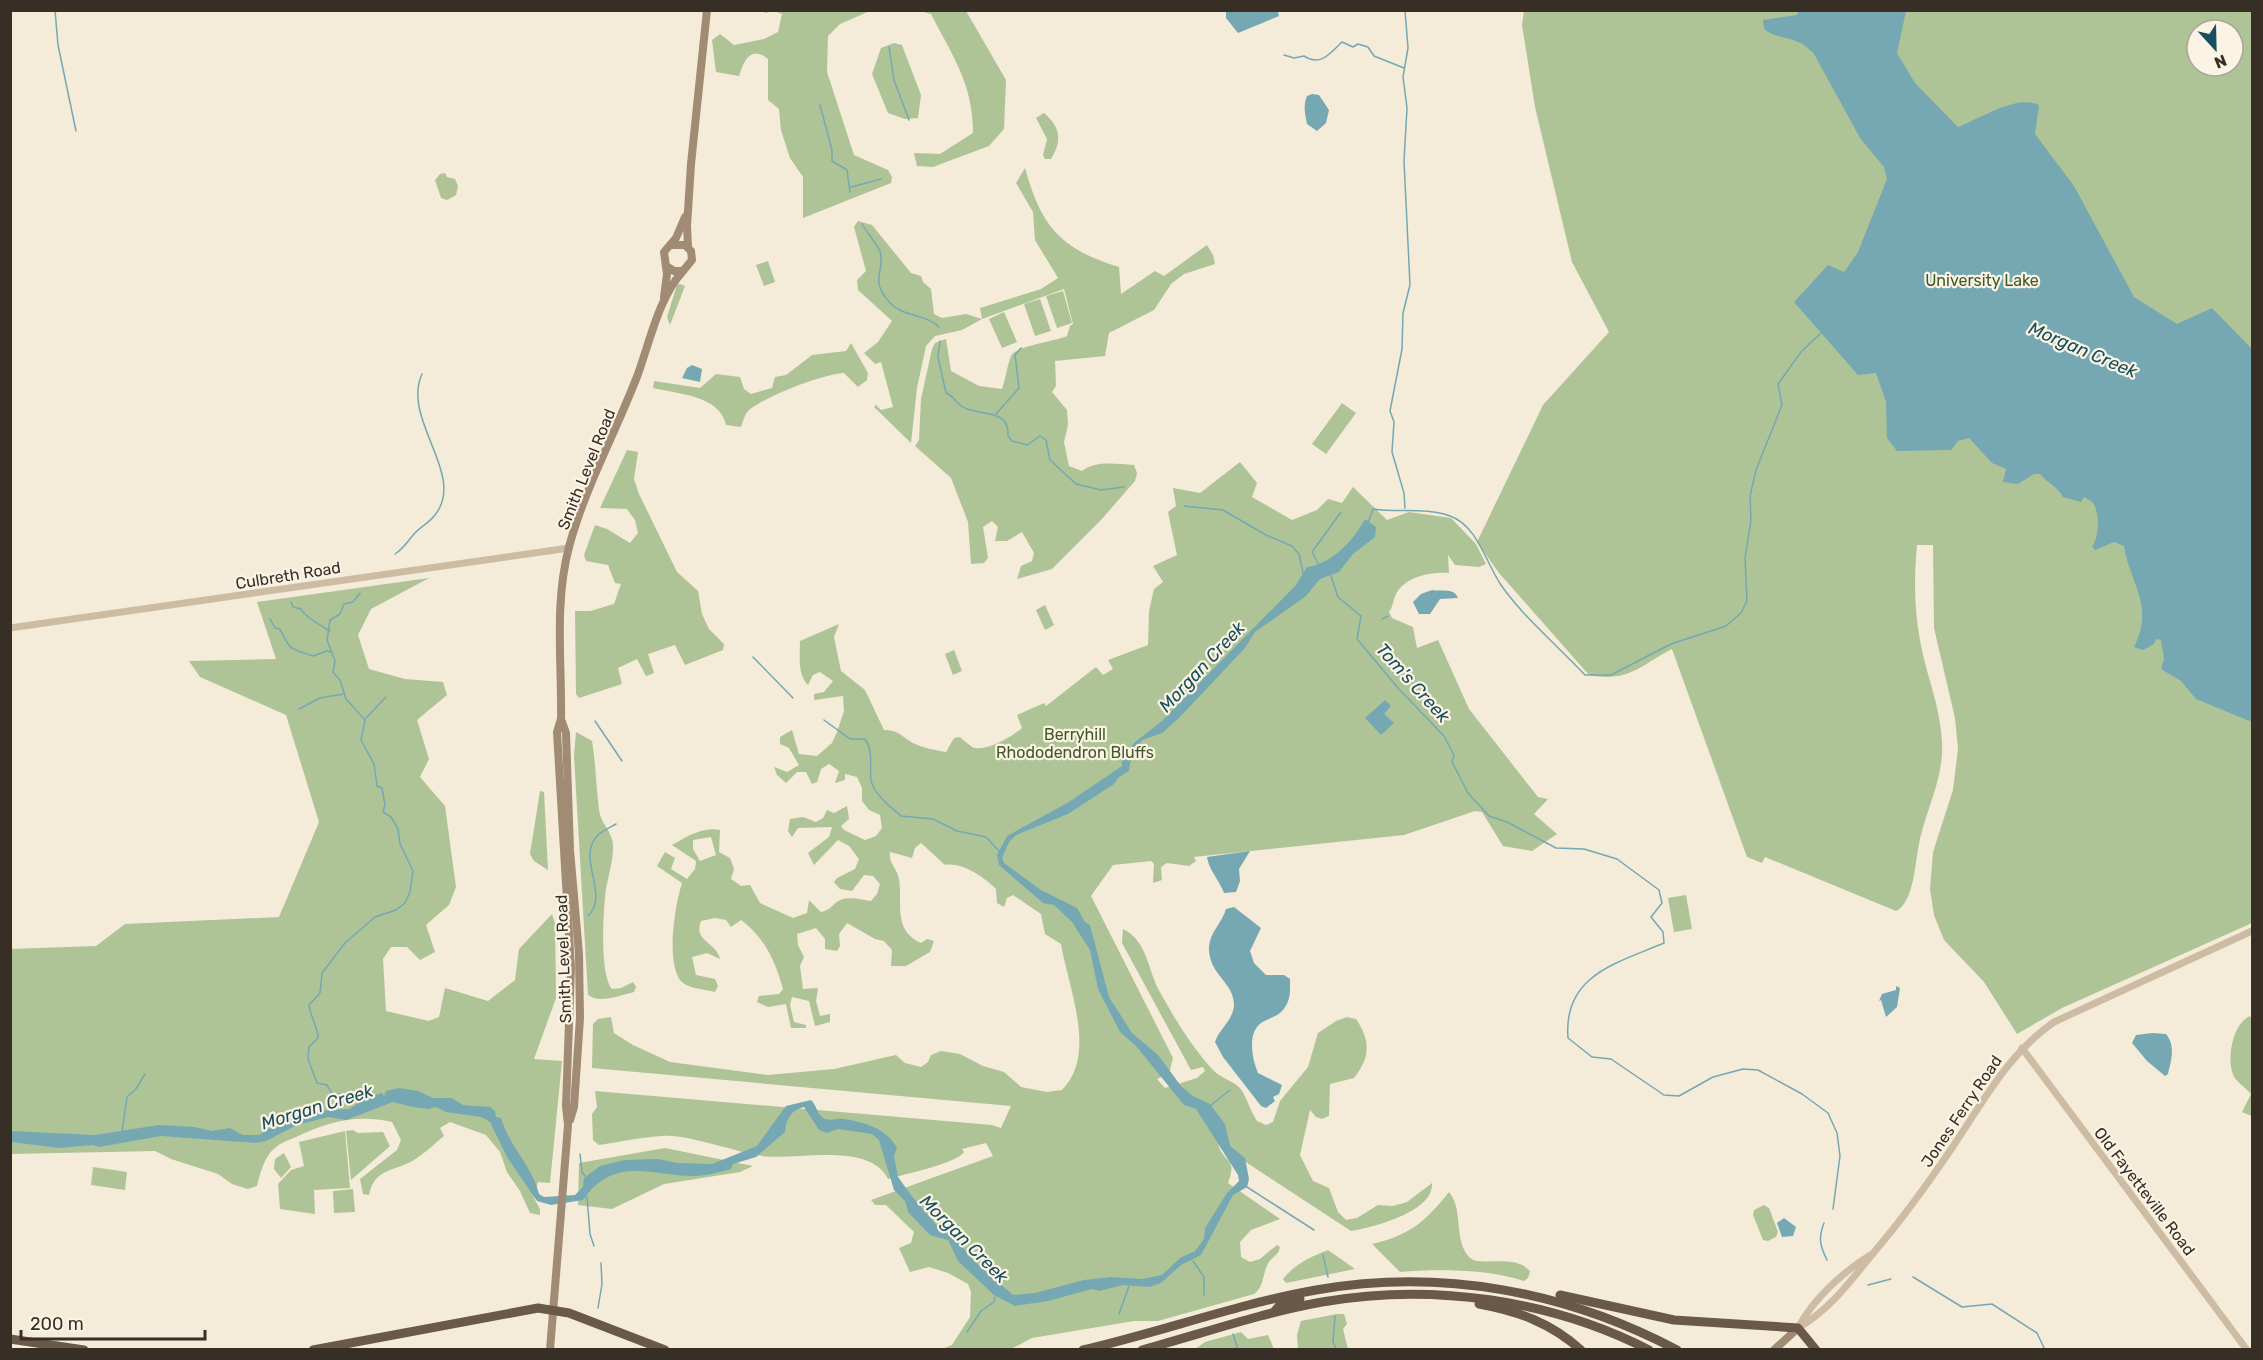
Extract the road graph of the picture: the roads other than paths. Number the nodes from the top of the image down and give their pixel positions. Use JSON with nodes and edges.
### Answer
{"nodes":[{"id":1,"x":707,"y":10,"type":"edge"},
{"id":2,"x":688,"y":212,"type":"junction"},
{"id":3,"x":671,"y":245,"type":"junction"},
{"id":4,"x":688,"y":247,"type":"junction"},
{"id":5,"x":666,"y":266,"type":"junction"},
{"id":6,"x":683,"y":271,"type":"junction"},
{"id":7,"x":662,"y":307,"type":"junction"},
{"id":8,"x":569,"y":548,"type":"junction"},
{"id":9,"x":10,"y":628,"type":"edge"},
{"id":10,"x":561,"y":719,"type":"junction"},
{"id":11,"x":566,"y":884,"type":"junction"},
{"id":12,"x":2253,"y":931,"type":"edge"},
{"id":13,"x":580,"y":1011,"type":"junction"},
{"id":14,"x":2022,"y":1048,"type":"junction"},
{"id":15,"x":568,"y":1125,"type":"junction"},
{"id":16,"x":1315,"y":1290,"type":"junction"},
{"id":17,"x":1517,"y":1291,"type":"junction"},
{"id":18,"x":1457,"y":1297,"type":"junction"},
{"id":19,"x":1274,"y":1299,"type":"junction"},
{"id":20,"x":552,"y":1309,"type":"junction"},
{"id":21,"x":1274,"y":1313,"type":"junction"},
{"id":22,"x":1240,"y":1322,"type":"junction"},
{"id":23,"x":1798,"y":1328,"type":"junction"},
{"id":24,"x":10,"y":1339,"type":"edge"},
{"id":25,"x":84,"y":1350,"type":"edge"},
{"id":26,"x":313,"y":1350,"type":"edge"},
{"id":27,"x":550,"y":1350,"type":"edge"},
{"id":28,"x":664,"y":1350,"type":"edge"},
{"id":29,"x":1083,"y":1350,"type":"edge"},
{"id":30,"x":1142,"y":1350,"type":"edge"},
{"id":31,"x":1581,"y":1350,"type":"edge"},
{"id":32,"x":1649,"y":1350,"type":"edge"},
{"id":33,"x":1677,"y":1350,"type":"edge"},
{"id":34,"x":1774,"y":1350,"type":"edge"},
{"id":35,"x":1816,"y":1350,"type":"edge"},
{"id":36,"x":2247,"y":1350,"type":"edge"}],
"edges":[{"from":1,"to":2,"type":"main road"},
{"from":2,"to":3,"type":"main road"},
{"from":2,"to":4,"type":"main road"},
{"from":3,"to":4,"type":"main road"},
{"from":3,"to":5,"type":"main road"},
{"from":4,"to":6,"type":"main road"},
{"from":5,"to":6,"type":"main road"},
{"from":5,"to":7,"type":"main road","name":"Smith Level Road"},
{"from":6,"to":7,"type":"main road","name":"Smith Level Road"},
{"from":7,"to":8,"type":"main road","name":"Smith Level Road"},
{"from":8,"to":9,"type":"street","name":"Culbreth Road"},
{"from":8,"to":10,"type":"main road","name":"Smith Level Road"},
{"from":10,"to":11,"type":"main road","name":"Smith Level Road"},
{"from":10,"to":13,"type":"main road","name":"Smith Level Road"},
{"from":11,"to":13,"type":"main road"},
{"from":11,"to":15,"type":"main road","name":"Smith Level Road"},
{"from":12,"to":14,"type":"street","name":"Jones Ferry Road"},
{"from":13,"to":15,"type":"main road","name":"Smith Level Road"},
{"from":14,"to":23,"type":"street","name":"Jones Ferry Road"},
{"from":14,"to":36,"type":"street","name":"Old Fayetteville Road"},
{"from":15,"to":20,"type":"main road","name":"Smith Level Road"},
{"from":16,"to":17,"type":"highway"},
{"from":16,"to":19,"type":"highway"},
{"from":16,"to":21,"type":"highway"},
{"from":17,"to":23,"type":"highway"},
{"from":17,"to":33,"type":"highway"},
{"from":18,"to":21,"type":"highway"},
{"from":18,"to":31,"type":"highway"},
{"from":18,"to":32,"type":"highway"},
{"from":19,"to":22,"type":"highway"},
{"from":19,"to":29,"type":"highway"},
{"from":20,"to":26,"type":"highway"},
{"from":20,"to":27,"type":"main road","name":"Smith Level Road"},
{"from":20,"to":28,"type":"highway"},
{"from":21,"to":22,"type":"highway"},
{"from":22,"to":30,"type":"highway"},
{"from":23,"to":34,"type":"main road","name":"Jones Ferry Road"},
{"from":23,"to":35,"type":"highway"},
{"from":24,"to":25,"type":"highway"}]}
